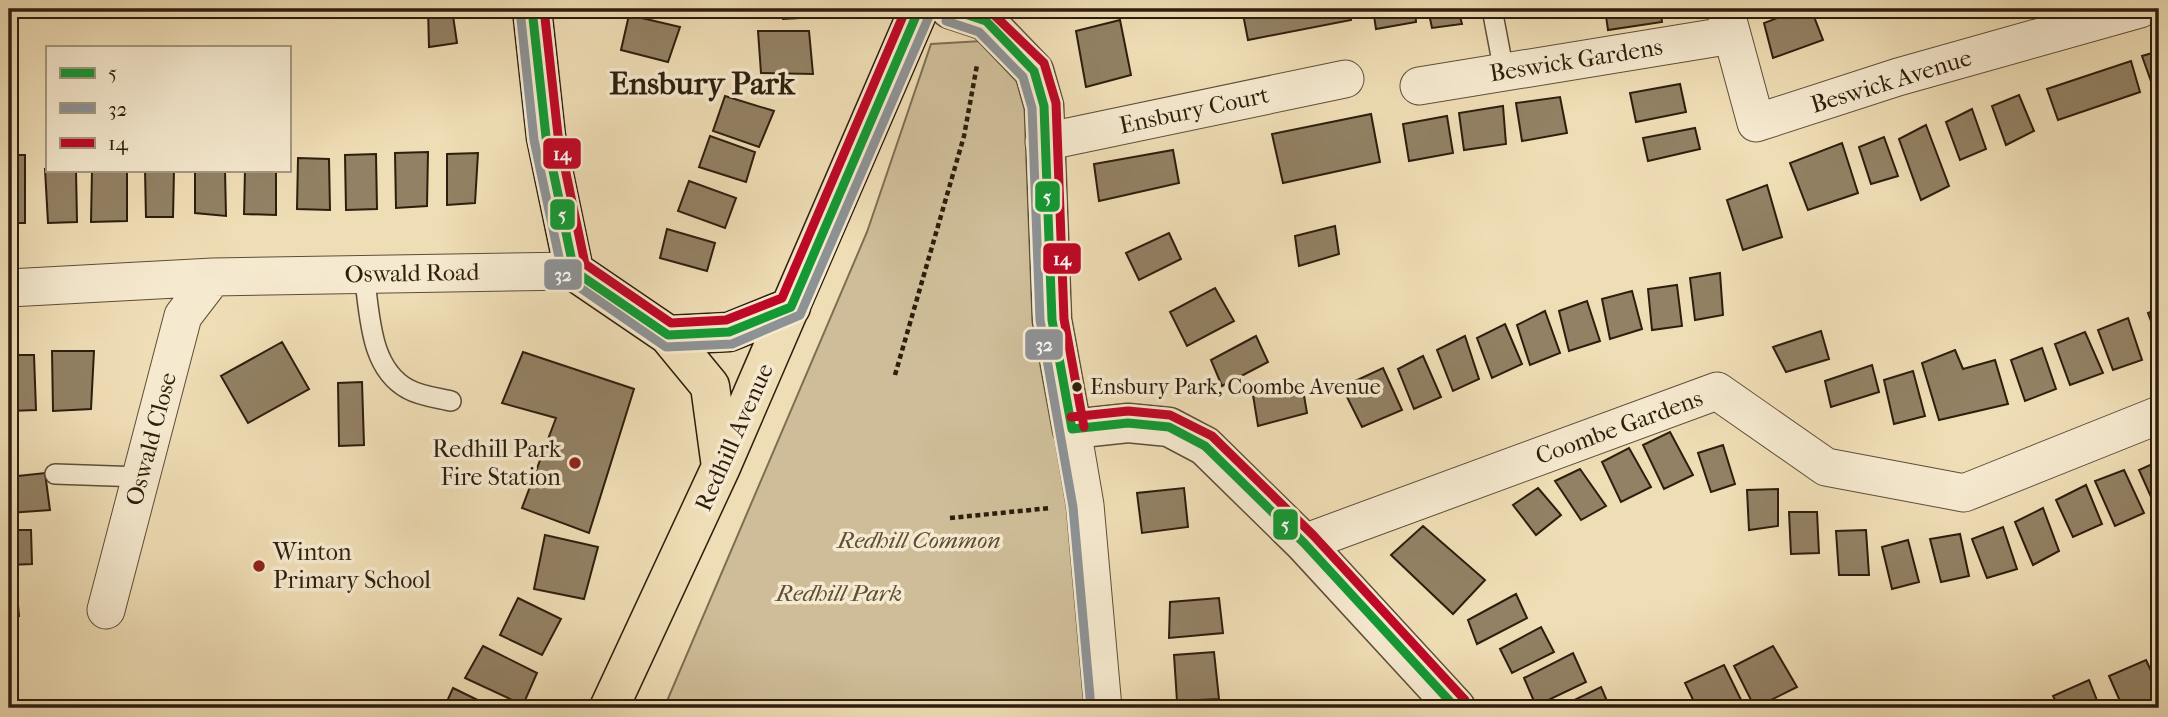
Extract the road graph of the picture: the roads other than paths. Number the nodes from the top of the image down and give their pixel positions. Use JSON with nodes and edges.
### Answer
{"nodes":[{"id":1,"x":532,"y":9,"type":"edge"},
{"id":2,"x":919,"y":9,"type":"edge"},
{"id":3,"x":950,"y":9,"type":"edge"},
{"id":4,"x":1492,"y":9,"type":"edge"},
{"id":5,"x":2140,"y":9,"type":"edge"},
{"id":6,"x":997,"y":15,"type":"edge"},
{"id":7,"x":1729,"y":22,"type":"edge"},
{"id":8,"x":1504,"y":72,"type":"junction"},
{"id":9,"x":1345,"y":79,"type":"dead end"},
{"id":10,"x":1419,"y":86,"type":"dead end"},
{"id":11,"x":1044,"y":142,"type":"junction"},
{"id":12,"x":574,"y":271,"type":"junction"},
{"id":13,"x":364,"y":274,"type":"junction"},
{"id":14,"x":214,"y":277,"type":"junction"},
{"id":15,"x":9,"y":288,"type":"edge"},
{"id":16,"x":791,"y":307,"type":"junction"},
{"id":17,"x":668,"y":335,"type":"junction"},
{"id":18,"x":451,"y":401,"type":"dead end"},
{"id":19,"x":2159,"y":415,"type":"edge"},
{"id":20,"x":1072,"y":429,"type":"junction"},
{"id":21,"x":721,"y":467,"type":"junction"},
{"id":22,"x":55,"y":474,"type":"dead end"},
{"id":23,"x":141,"y":477,"type":"junction"},
{"id":24,"x":1304,"y":543,"type":"junction"},
{"id":25,"x":106,"y":610,"type":"dead end"},
{"id":26,"x":609,"y":708,"type":"edge"},
{"id":27,"x":1103,"y":708,"type":"edge"},
{"id":28,"x":1456,"y":708,"type":"edge"}],
"edges":[{"from":1,"to":12,"type":"main road"},
{"from":2,"to":16,"type":"main road","name":"Redhill Avenue"},
{"from":3,"to":6,"type":"street"},
{"from":4,"to":8,"type":"lane"},
{"from":5,"to":7,"type":"street","name":"Beswick Avenue"},
{"from":6,"to":11,"type":"street"},
{"from":7,"to":8,"type":"street","name":"Beswick Gardens"},
{"from":8,"to":10,"type":"street","name":"Beswick Gardens"},
{"from":9,"to":11,"type":"street","name":"Ensbury Court"},
{"from":11,"to":20,"type":"street"},
{"from":12,"to":13,"type":"street","name":"Oswald Road"},
{"from":12,"to":17,"type":"main road"},
{"from":13,"to":14,"type":"street","name":"Oswald Road"},
{"from":13,"to":18,"type":"lane"},
{"from":14,"to":15,"type":"street","name":"Oswald Road"},
{"from":14,"to":23,"type":"street","name":"Oswald Close"},
{"from":16,"to":17,"type":"main road"},
{"from":16,"to":21,"type":"main road","name":"Redhill Avenue"},
{"from":17,"to":21,"type":"main road"},
{"from":19,"to":24,"type":"street","name":"Coombe Gardens"},
{"from":20,"to":24,"type":"street"},
{"from":20,"to":27,"type":"street"},
{"from":21,"to":26,"type":"main road","name":"Redhill Avenue"},
{"from":22,"to":23,"type":"lane"},
{"from":23,"to":25,"type":"street","name":"Oswald Close"},
{"from":24,"to":28,"type":"street"}]}
